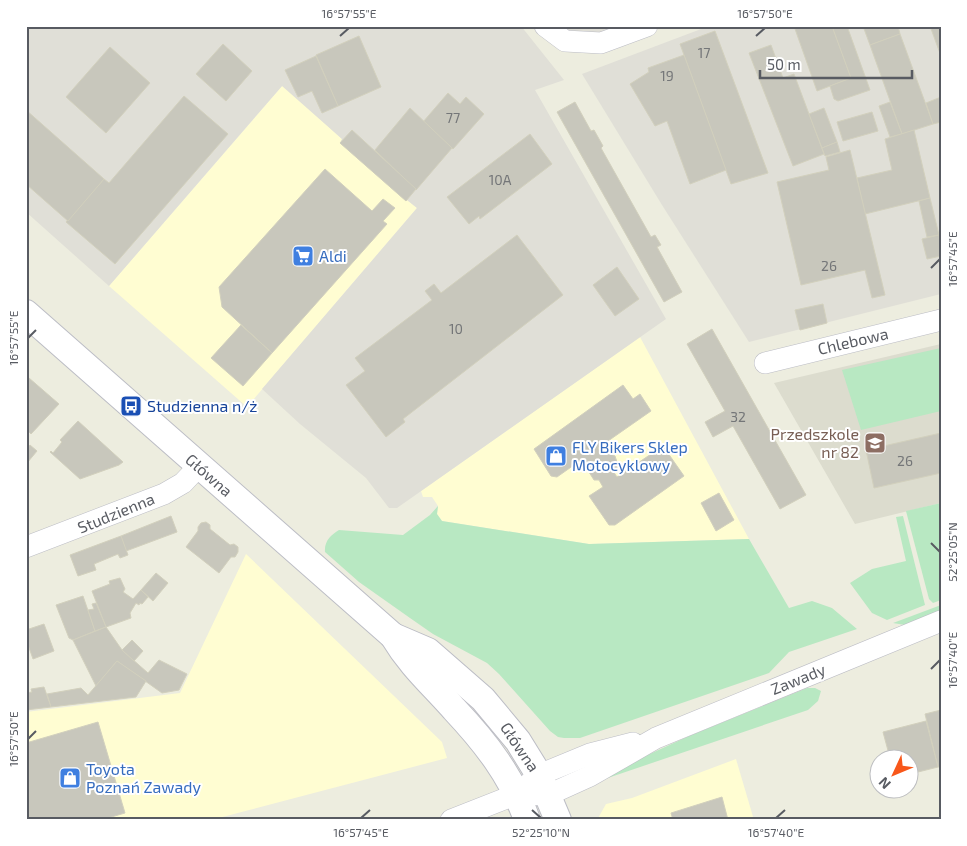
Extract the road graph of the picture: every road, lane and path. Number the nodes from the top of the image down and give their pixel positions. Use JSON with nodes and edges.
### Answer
{"nodes":[{"id":1,"x":545,"y":26,"type":"edge"},
{"id":2,"x":647,"y":26,"type":"edge"},
{"id":3,"x":26,"y":313,"type":"edge"},
{"id":4,"x":941,"y":320,"type":"edge"},
{"id":5,"x":765,"y":363,"type":"dead end"},
{"id":6,"x":199,"y":466,"type":"junction"},
{"id":7,"x":26,"y":547,"type":"edge"},
{"id":8,"x":941,"y":620,"type":"edge"},
{"id":9,"x":393,"y":636,"type":"junction"},
{"id":10,"x":543,"y":785,"type":"junction"},
{"id":11,"x":517,"y":794,"type":"junction"},
{"id":12,"x":451,"y":820,"type":"edge"},
{"id":13,"x":527,"y":820,"type":"edge"},
{"id":14,"x":558,"y":820,"type":"edge"}],
"edges":[{"from":1,"to":2,"type":"street"},
{"from":3,"to":6,"type":"street","name":"Główna"},
{"from":4,"to":5,"type":"street","name":"Chlebowa"},
{"from":6,"to":7,"type":"street","name":"Studzienna"},
{"from":6,"to":9,"type":"street","name":"Główna"},
{"from":8,"to":10,"type":"street","name":"Zawady"},
{"from":9,"to":10,"type":"street","name":"Główna"},
{"from":9,"to":11,"type":"street","name":"Główna"},
{"from":10,"to":11,"type":"street","name":"Zawady"},
{"from":10,"to":14,"type":"street","name":"Główna"},
{"from":11,"to":12,"type":"street","name":"Zawady"},
{"from":11,"to":13,"type":"street","name":"Główna"}]}
